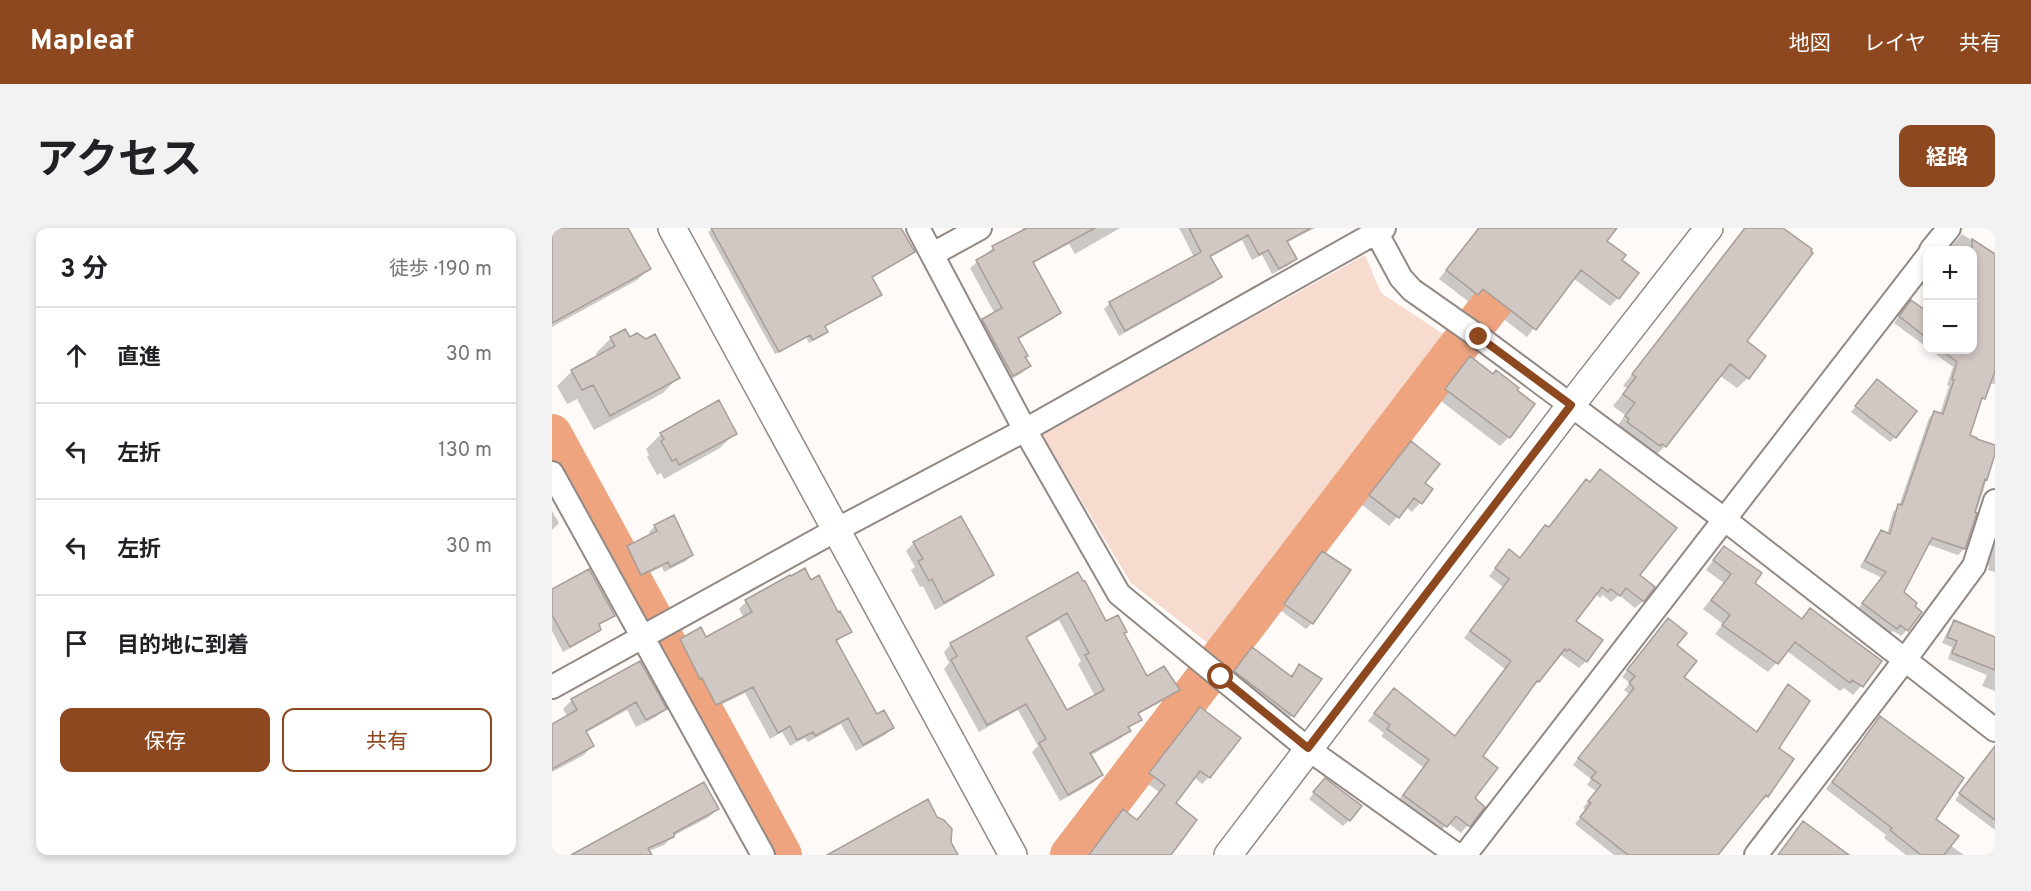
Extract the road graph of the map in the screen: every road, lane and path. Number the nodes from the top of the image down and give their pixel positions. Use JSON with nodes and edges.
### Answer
{"nodes":[{"id":1,"x":672,"y":228,"type":"edge"},
{"id":2,"x":918,"y":228,"type":"edge"},
{"id":3,"x":980,"y":228,"type":"edge"},
{"id":4,"x":1709,"y":228,"type":"edge"},
{"id":5,"x":1949,"y":228,"type":"edge"},
{"id":6,"x":1379,"y":229,"type":"edge"},
{"id":7,"x":1934,"y":246,"type":"edge"},
{"id":8,"x":933,"y":254,"type":"junction"},
{"id":9,"x":1923,"y":262,"type":"edge"},
{"id":10,"x":1571,"y":405,"type":"junction"},
{"id":11,"x":1025,"y":430,"type":"junction"},
{"id":12,"x":552,"y":473,"type":"edge"},
{"id":13,"x":1995,"y":501,"type":"edge"},
{"id":14,"x":1724,"y":519,"type":"junction"},
{"id":15,"x":836,"y":530,"type":"junction"},
{"id":16,"x":653,"y":631,"type":"junction"},
{"id":17,"x":1904,"y":661,"type":"junction"},
{"id":18,"x":552,"y":687,"type":"edge"},
{"id":19,"x":1995,"y":730,"type":"edge"},
{"id":20,"x":1308,"y":748,"type":"junction"},
{"id":21,"x":763,"y":855,"type":"edge"},
{"id":22,"x":1013,"y":855,"type":"edge"},
{"id":23,"x":1228,"y":855,"type":"edge"},
{"id":24,"x":1457,"y":855,"type":"edge"},
{"id":25,"x":1465,"y":855,"type":"edge"},
{"id":26,"x":1756,"y":855,"type":"edge"}],
"edges":[{"from":1,"to":15,"type":"street"},
{"from":2,"to":8,"type":"street"},
{"from":3,"to":8,"type":"street"},
{"from":4,"to":10,"type":"street"},
{"from":5,"to":7,"type":"street"},
{"from":6,"to":10,"type":"street"},
{"from":6,"to":11,"type":"street"},
{"from":8,"to":11,"type":"street"},
{"from":9,"to":14,"type":"street"},
{"from":10,"to":14,"type":"street"},
{"from":10,"to":20,"type":"street"},
{"from":11,"to":15,"type":"street"},
{"from":11,"to":20,"type":"street"},
{"from":12,"to":16,"type":"street"},
{"from":13,"to":17,"type":"street"},
{"from":14,"to":17,"type":"street"},
{"from":14,"to":25,"type":"street"},
{"from":15,"to":16,"type":"street"},
{"from":15,"to":22,"type":"street"},
{"from":16,"to":18,"type":"street"},
{"from":16,"to":21,"type":"street"},
{"from":17,"to":19,"type":"street"},
{"from":17,"to":26,"type":"street"},
{"from":20,"to":23,"type":"street"},
{"from":20,"to":24,"type":"street"}]}
